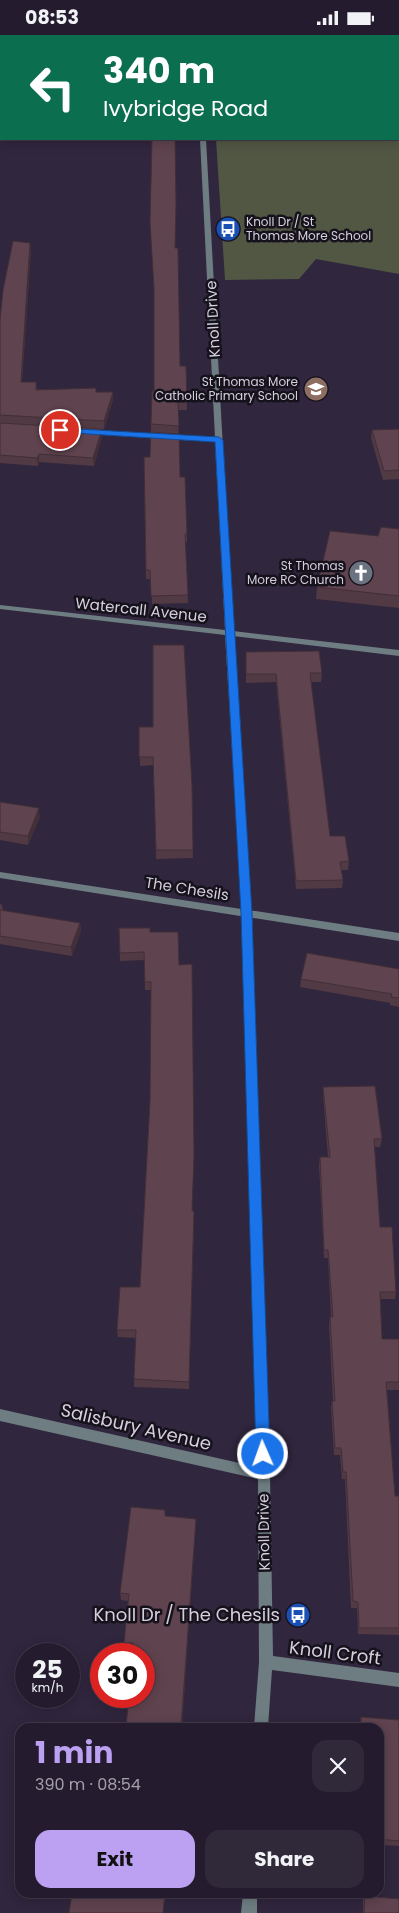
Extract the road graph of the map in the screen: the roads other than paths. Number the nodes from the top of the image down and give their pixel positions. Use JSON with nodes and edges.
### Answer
{"nodes":[{"id":1,"x":203,"y":140,"type":"edge"},
{"id":2,"x":80,"y":431,"type":"edge"},
{"id":3,"x":219,"y":440,"type":"junction"},
{"id":4,"x":0,"y":607,"type":"edge"},
{"id":5,"x":229,"y":633,"type":"junction"},
{"id":6,"x":399,"y":653,"type":"edge"},
{"id":7,"x":0,"y":875,"type":"edge"},
{"id":8,"x":247,"y":913,"type":"junction"},
{"id":9,"x":399,"y":937,"type":"edge"},
{"id":10,"x":0,"y":1415,"type":"edge"},
{"id":11,"x":264,"y":1474,"type":"junction"},
{"id":12,"x":266,"y":1662,"type":"junction"},
{"id":13,"x":399,"y":1680,"type":"edge"},
{"id":14,"x":261,"y":1723,"type":"edge"},
{"id":15,"x":250,"y":1898,"type":"edge"},
{"id":16,"x":249,"y":1913,"type":"edge"}],
"edges":[{"from":1,"to":3,"type":"street","name":"Knoll Drive"},
{"from":2,"to":3,"type":"street"},
{"from":3,"to":5,"type":"street","name":"Knoll Drive"},
{"from":4,"to":5,"type":"street","name":"Watercall Avenue"},
{"from":5,"to":6,"type":"street","name":"Watercall Avenue"},
{"from":5,"to":8,"type":"street","name":"Knoll Drive"},
{"from":7,"to":8,"type":"street","name":"The Chesils"},
{"from":8,"to":9,"type":"street","name":"The Chesils"},
{"from":8,"to":11,"type":"street","name":"Knoll Drive"},
{"from":10,"to":11,"type":"street","name":"Salisbury Avenue"},
{"from":11,"to":12,"type":"street","name":"Knoll Drive"},
{"from":12,"to":13,"type":"street","name":"Knoll Croft"},
{"from":12,"to":14,"type":"street","name":"Knoll Drive"},
{"from":15,"to":16,"type":"street"}]}
